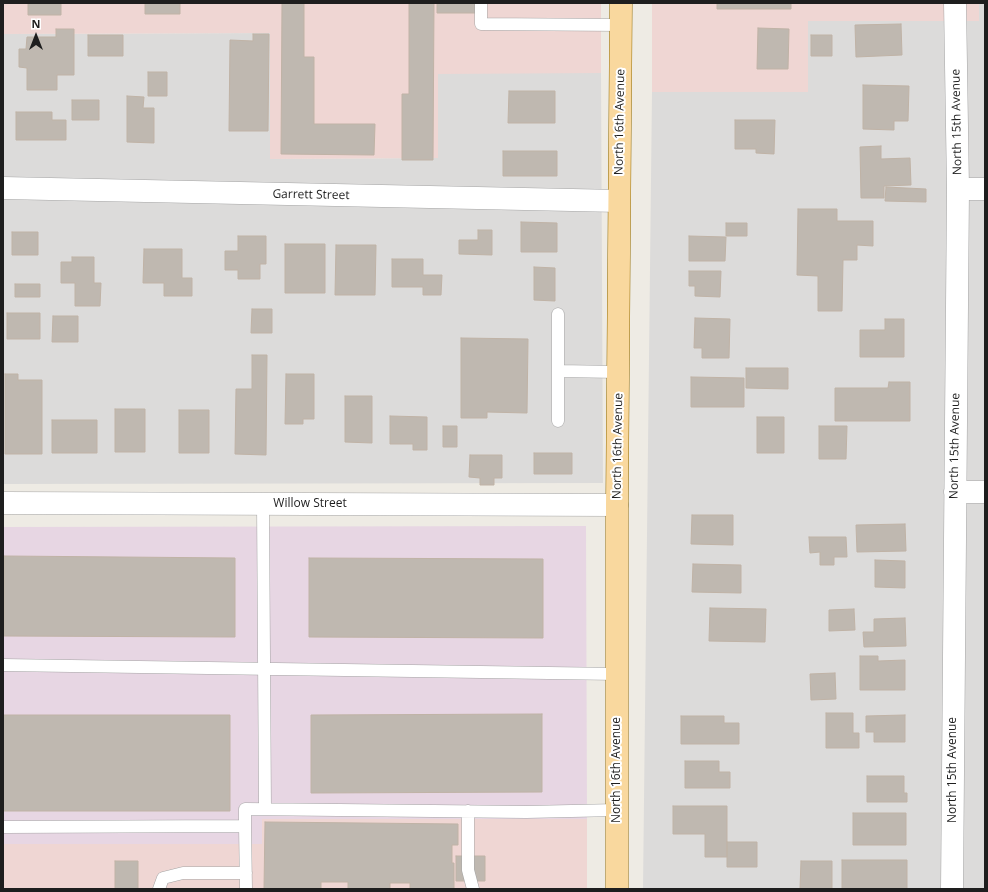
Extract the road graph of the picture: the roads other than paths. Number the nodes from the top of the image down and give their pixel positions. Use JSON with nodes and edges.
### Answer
{"nodes":[{"id":1,"x":481,"y":3,"type":"edge"},
{"id":2,"x":621,"y":3,"type":"edge"},
{"id":3,"x":955,"y":3,"type":"edge"},
{"id":4,"x":621,"y":25,"type":"junction"},
{"id":5,"x":3,"y":188,"type":"edge"},
{"id":6,"x":958,"y":189,"type":"junction"},
{"id":7,"x":985,"y":189,"type":"edge"},
{"id":8,"x":619,"y":201,"type":"junction"},
{"id":9,"x":558,"y":314,"type":"dead end"},
{"id":10,"x":558,"y":371,"type":"junction"},
{"id":11,"x":618,"y":372,"type":"junction"},
{"id":12,"x":558,"y":421,"type":"dead end"},
{"id":13,"x":955,"y":492,"type":"junction"},
{"id":14,"x":985,"y":492,"type":"edge"},
{"id":15,"x":3,"y":503,"type":"edge"},
{"id":16,"x":263,"y":504,"type":"junction"},
{"id":17,"x":617,"y":505,"type":"junction"},
{"id":18,"x":3,"y":665,"type":"edge"},
{"id":19,"x":264,"y":669,"type":"junction"},
{"id":20,"x":617,"y":674,"type":"junction"},
{"id":21,"x":265,"y":809,"type":"junction"},
{"id":22,"x":617,"y":810,"type":"junction"},
{"id":23,"x":468,"y":811,"type":"junction"},
{"id":24,"x":245,"y":826,"type":"junction"},
{"id":25,"x":3,"y":827,"type":"edge"},
{"id":26,"x":246,"y":873,"type":"junction"},
{"id":27,"x":159,"y":889,"type":"edge"},
{"id":28,"x":246,"y":889,"type":"edge"},
{"id":29,"x":473,"y":889,"type":"edge"},
{"id":30,"x":617,"y":889,"type":"edge"},
{"id":31,"x":952,"y":889,"type":"edge"}],
"edges":[{"from":1,"to":4,"type":"lane"},
{"from":2,"to":4,"type":"main road","name":"North 16th Avenue"},
{"from":3,"to":6,"type":"street","name":"North 15th Avenue"},
{"from":4,"to":8,"type":"main road","name":"North 16th Avenue"},
{"from":5,"to":8,"type":"street","name":"Garrett Street"},
{"from":6,"to":7,"type":"street"},
{"from":6,"to":13,"type":"street","name":"North 15th Avenue"},
{"from":8,"to":11,"type":"main road","name":"North 16th Avenue"},
{"from":9,"to":10,"type":"lane"},
{"from":10,"to":11,"type":"lane"},
{"from":10,"to":12,"type":"lane"},
{"from":11,"to":17,"type":"main road","name":"North 16th Avenue"},
{"from":13,"to":14,"type":"street"},
{"from":13,"to":31,"type":"street","name":"North 15th Avenue"},
{"from":15,"to":16,"type":"street","name":"Willow Street"},
{"from":16,"to":17,"type":"street","name":"Willow Street"},
{"from":16,"to":19,"type":"lane"},
{"from":17,"to":20,"type":"main road","name":"North 16th Avenue"},
{"from":18,"to":19,"type":"lane"},
{"from":19,"to":20,"type":"lane"},
{"from":19,"to":21,"type":"lane"},
{"from":20,"to":22,"type":"main road","name":"North 16th Avenue"},
{"from":21,"to":23,"type":"lane"},
{"from":21,"to":24,"type":"lane"},
{"from":22,"to":23,"type":"lane"},
{"from":22,"to":30,"type":"main road","name":"North 16th Avenue"},
{"from":23,"to":29,"type":"lane"},
{"from":24,"to":25,"type":"lane"},
{"from":24,"to":26,"type":"lane"},
{"from":26,"to":27,"type":"lane"},
{"from":26,"to":28,"type":"lane"}]}
